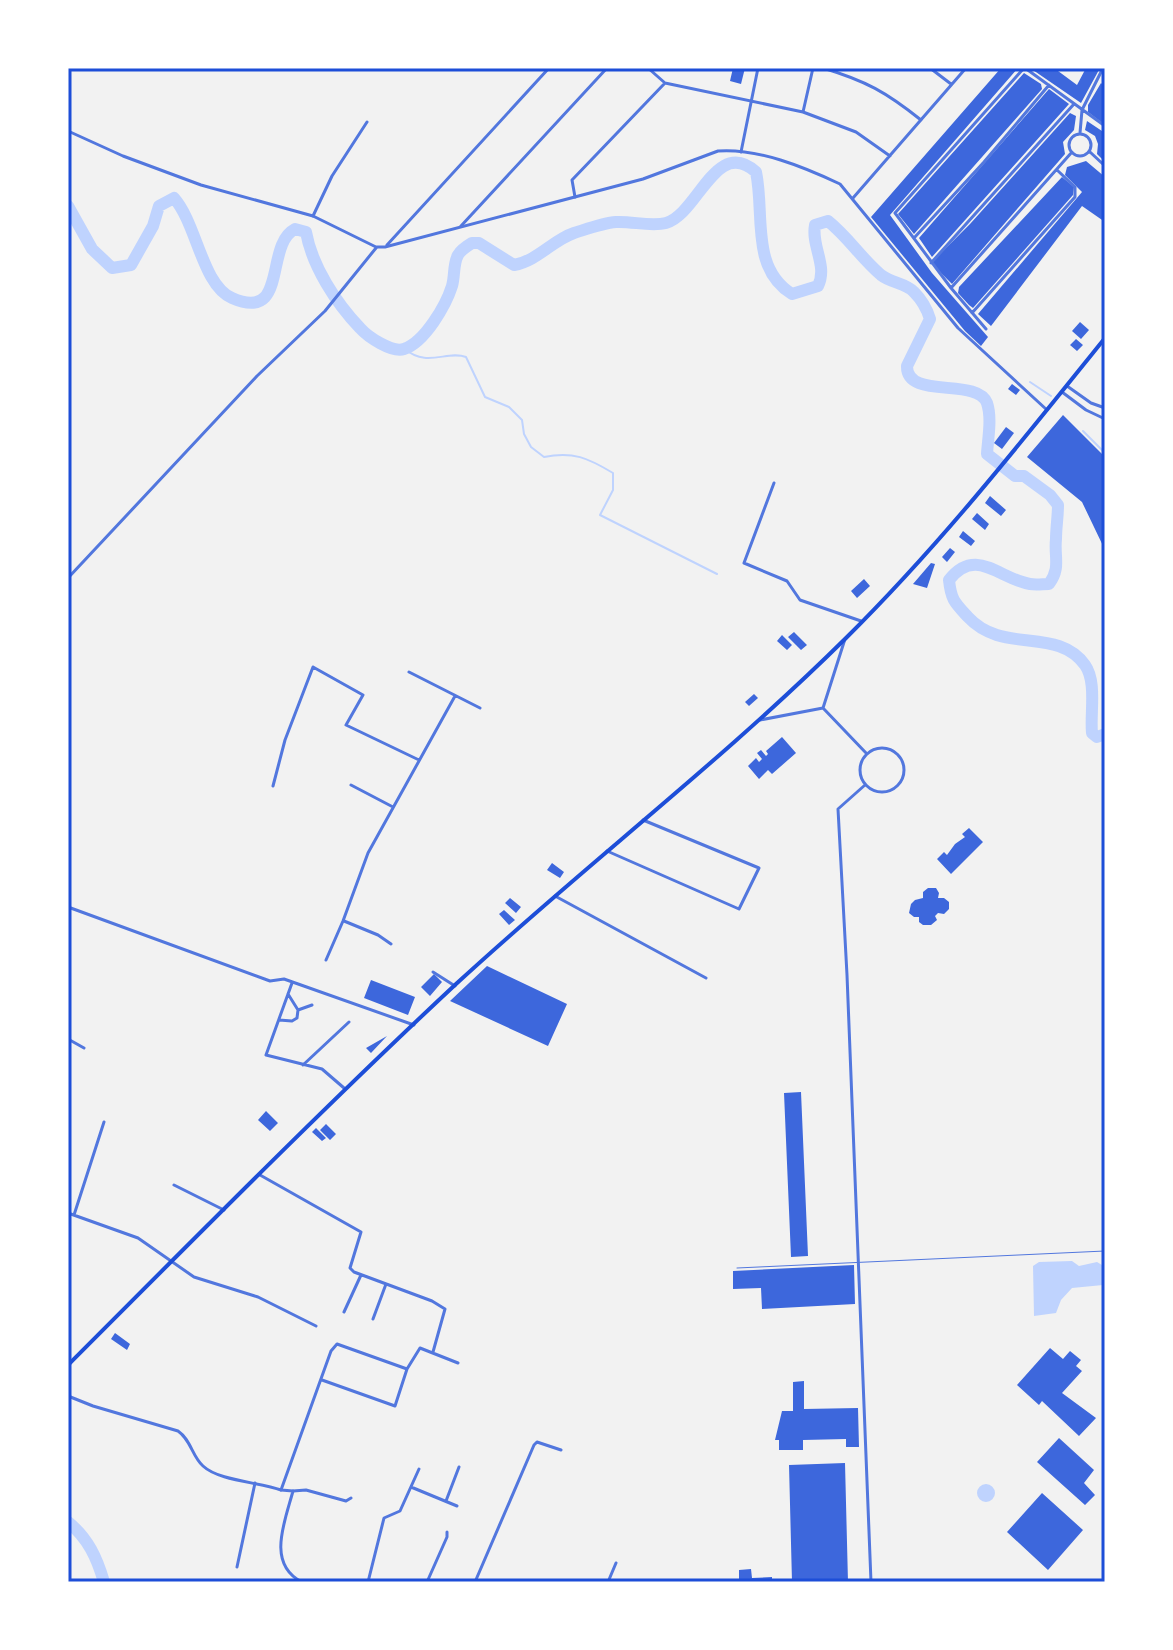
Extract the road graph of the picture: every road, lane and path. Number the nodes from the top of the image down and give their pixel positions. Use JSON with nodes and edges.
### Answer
{"nodes":[{"id":1,"x":549,"y":68,"type":"edge"},
{"id":2,"x":607,"y":68,"type":"edge"},
{"id":3,"x":648,"y":68,"type":"edge"},
{"id":4,"x":758,"y":68,"type":"edge"},
{"id":5,"x":813,"y":68,"type":"edge"},
{"id":6,"x":823,"y":68,"type":"edge"},
{"id":7,"x":930,"y":68,"type":"edge"},
{"id":8,"x":966,"y":68,"type":"edge"},
{"id":9,"x":1025,"y":68,"type":"edge"},
{"id":10,"x":1103,"y":68,"type":"edge"},
{"id":11,"x":1098,"y":76,"type":"junction"},
{"id":12,"x":665,"y":83,"type":"junction"},
{"id":13,"x":1105,"y":83,"type":"edge"},
{"id":14,"x":951,"y":84,"type":"junction"},
{"id":15,"x":1049,"y":85,"type":"junction"},
{"id":16,"x":751,"y":103,"type":"junction"},
{"id":17,"x":1074,"y":104,"type":"junction"},
{"id":18,"x":1082,"y":110,"type":"junction"},
{"id":19,"x":803,"y":112,"type":"junction"},
{"id":20,"x":921,"y":120,"type":"junction"},
{"id":21,"x":367,"y":122,"type":"dead end"},
{"id":22,"x":1105,"y":126,"type":"edge"},
{"id":23,"x":68,"y":131,"type":"edge"},
{"id":24,"x":1080,"y":133,"type":"junction"},
{"id":25,"x":741,"y":152,"type":"junction"},
{"id":26,"x":1072,"y":152,"type":"junction"},
{"id":27,"x":1089,"y":152,"type":"junction"},
{"id":28,"x":890,"y":156,"type":"junction"},
{"id":29,"x":1105,"y":166,"type":"edge"},
{"id":30,"x":1057,"y":170,"type":"junction"},
{"id":31,"x":575,"y":198,"type":"junction"},
{"id":32,"x":853,"y":198,"type":"junction"},
{"id":33,"x":313,"y":216,"type":"junction"},
{"id":34,"x":458,"y":229,"type":"junction"},
{"id":35,"x":914,"y":238,"type":"junction"},
{"id":36,"x":376,"y":247,"type":"junction"},
{"id":37,"x":385,"y":247,"type":"junction"},
{"id":38,"x":931,"y":263,"type":"junction"},
{"id":39,"x":951,"y":288,"type":"junction"},
{"id":40,"x":972,"y":313,"type":"junction"},
{"id":41,"x":986,"y":329,"type":"dead end"},
{"id":42,"x":1105,"y":338,"type":"edge"},
{"id":43,"x":1067,"y":386,"type":"junction"},
{"id":44,"x":1062,"y":392,"type":"junction"},
{"id":45,"x":1105,"y":408,"type":"edge"},
{"id":46,"x":1047,"y":410,"type":"junction"},
{"id":47,"x":1105,"y":419,"type":"edge"},
{"id":48,"x":774,"y":483,"type":"dead end"},
{"id":49,"x":68,"y":578,"type":"edge"},
{"id":50,"x":862,"y":622,"type":"junction"},
{"id":51,"x":845,"y":639,"type":"junction"},
{"id":52,"x":409,"y":672,"type":"dead end"},
{"id":53,"x":455,"y":696,"type":"junction"},
{"id":54,"x":480,"y":708,"type":"dead end"},
{"id":55,"x":823,"y":708,"type":"junction"},
{"id":56,"x":756,"y":721,"type":"junction"},
{"id":57,"x":867,"y":754,"type":"junction"},
{"id":58,"x":419,"y":760,"type":"junction"},
{"id":59,"x":351,"y":785,"type":"dead end"},
{"id":60,"x":865,"y":785,"type":"junction"},
{"id":61,"x":273,"y":786,"type":"dead end"},
{"id":62,"x":393,"y":807,"type":"junction"},
{"id":63,"x":643,"y":820,"type":"junction"},
{"id":64,"x":607,"y":851,"type":"junction"},
{"id":65,"x":554,"y":895,"type":"junction"},
{"id":66,"x":68,"y":907,"type":"edge"},
{"id":67,"x":343,"y":921,"type":"junction"},
{"id":68,"x":391,"y":944,"type":"dead end"},
{"id":69,"x":326,"y":960,"type":"dead end"},
{"id":70,"x":433,"y":972,"type":"dead end"},
{"id":71,"x":706,"y":978,"type":"dead end"},
{"id":72,"x":292,"y":983,"type":"junction"},
{"id":73,"x":455,"y":986,"type":"junction"},
{"id":74,"x":288,"y":994,"type":"junction"},
{"id":75,"x":312,"y":1005,"type":"dead end"},
{"id":76,"x":298,"y":1010,"type":"junction"},
{"id":77,"x":279,"y":1020,"type":"junction"},
{"id":78,"x":349,"y":1022,"type":"dead end"},
{"id":79,"x":414,"y":1025,"type":"junction"},
{"id":80,"x":68,"y":1039,"type":"edge"},
{"id":81,"x":84,"y":1048,"type":"dead end"},
{"id":82,"x":303,"y":1065,"type":"junction"},
{"id":83,"x":345,"y":1090,"type":"junction"},
{"id":84,"x":104,"y":1122,"type":"dead end"},
{"id":85,"x":260,"y":1175,"type":"junction"},
{"id":86,"x":174,"y":1185,"type":"dead end"},
{"id":87,"x":224,"y":1210,"type":"junction"},
{"id":88,"x":68,"y":1213,"type":"edge"},
{"id":89,"x":74,"y":1215,"type":"junction"},
{"id":90,"x":1105,"y":1251,"type":"edge"},
{"id":91,"x":173,"y":1262,"type":"junction"},
{"id":92,"x":859,"y":1264,"type":"junction"},
{"id":93,"x":737,"y":1268,"type":"dead end"},
{"id":94,"x":361,"y":1275,"type":"junction"},
{"id":95,"x":386,"y":1284,"type":"junction"},
{"id":96,"x":344,"y":1312,"type":"dead end"},
{"id":97,"x":373,"y":1319,"type":"dead end"},
{"id":98,"x":316,"y":1326,"type":"dead end"},
{"id":99,"x":433,"y":1352,"type":"junction"},
{"id":100,"x":458,"y":1363,"type":"dead end"},
{"id":101,"x":68,"y":1365,"type":"edge"},
{"id":102,"x":407,"y":1369,"type":"junction"},
{"id":103,"x":322,"y":1380,"type":"junction"},
{"id":104,"x":68,"y":1396,"type":"edge"},
{"id":105,"x":561,"y":1450,"type":"dead end"},
{"id":106,"x":459,"y":1467,"type":"dead end"},
{"id":107,"x":419,"y":1469,"type":"dead end"},
{"id":108,"x":255,"y":1483,"type":"junction"},
{"id":109,"x":411,"y":1487,"type":"junction"},
{"id":110,"x":281,"y":1490,"type":"junction"},
{"id":111,"x":293,"y":1491,"type":"junction"},
{"id":112,"x":351,"y":1498,"type":"dead end"},
{"id":113,"x":446,"y":1501,"type":"junction"},
{"id":114,"x":457,"y":1506,"type":"dead end"},
{"id":115,"x":447,"y":1532,"type":"dead end"},
{"id":116,"x":616,"y":1563,"type":"dead end"},
{"id":117,"x":237,"y":1567,"type":"dead end"},
{"id":118,"x":302,"y":1582,"type":"edge"},
{"id":119,"x":368,"y":1582,"type":"edge"},
{"id":120,"x":427,"y":1582,"type":"edge"},
{"id":121,"x":475,"y":1582,"type":"edge"},
{"id":122,"x":608,"y":1582,"type":"edge"},
{"id":123,"x":871,"y":1582,"type":"edge"}],
"edges":[{"from":1,"to":37,"type":"street"},
{"from":2,"to":34,"type":"street"},
{"from":3,"to":12,"type":"street"},
{"from":4,"to":16,"type":"street"},
{"from":5,"to":19,"type":"street"},
{"from":6,"to":20,"type":"street"},
{"from":7,"to":14,"type":"street"},
{"from":8,"to":14,"type":"street"},
{"from":9,"to":15,"type":"street"},
{"from":9,"to":35,"type":"street"},
{"from":10,"to":11,"type":"street"},
{"from":11,"to":13,"type":"street"},
{"from":11,"to":18,"type":"street"},
{"from":12,"to":16,"type":"street"},
{"from":12,"to":31,"type":"street"},
{"from":14,"to":20,"type":"street"},
{"from":15,"to":17,"type":"street"},
{"from":15,"to":35,"type":"street"},
{"from":16,"to":19,"type":"street"},
{"from":16,"to":25,"type":"street"},
{"from":17,"to":18,"type":"street"},
{"from":17,"to":38,"type":"street"},
{"from":18,"to":22,"type":"street"},
{"from":18,"to":24,"type":"street"},
{"from":19,"to":28,"type":"street"},
{"from":20,"to":28,"type":"street"},
{"from":21,"to":33,"type":"street"},
{"from":23,"to":33,"type":"street"},
{"from":24,"to":26,"type":"street"},
{"from":24,"to":27,"type":"street"},
{"from":25,"to":31,"type":"street"},
{"from":25,"to":32,"type":"street"},
{"from":26,"to":27,"type":"street"},
{"from":26,"to":30,"type":"street"},
{"from":27,"to":29,"type":"street"},
{"from":28,"to":32,"type":"street"},
{"from":30,"to":39,"type":"street"},
{"from":30,"to":40,"type":"street"},
{"from":31,"to":34,"type":"street"},
{"from":32,"to":46,"type":"street"},
{"from":33,"to":36,"type":"street"},
{"from":34,"to":37,"type":"street"},
{"from":35,"to":38,"type":"street"},
{"from":36,"to":37,"type":"street"},
{"from":36,"to":49,"type":"street"},
{"from":38,"to":39,"type":"street"},
{"from":39,"to":40,"type":"street"},
{"from":40,"to":41,"type":"street"},
{"from":42,"to":43,"type":"main road"},
{"from":43,"to":44,"type":"main road"},
{"from":43,"to":45,"type":"street"},
{"from":44,"to":46,"type":"main road"},
{"from":44,"to":47,"type":"street"},
{"from":46,"to":50,"type":"main road"},
{"from":48,"to":50,"type":"street"},
{"from":50,"to":51,"type":"main road"},
{"from":51,"to":55,"type":"street"},
{"from":51,"to":56,"type":"main road"},
{"from":52,"to":53,"type":"street"},
{"from":53,"to":54,"type":"street"},
{"from":53,"to":58,"type":"street"},
{"from":55,"to":56,"type":"street"},
{"from":55,"to":57,"type":"street"},
{"from":56,"to":63,"type":"main road"},
{"from":57,"to":60,"type":"street"},
{"from":57,"to":60,"type":"street"},
{"from":58,"to":61,"type":"street"},
{"from":58,"to":62,"type":"street"},
{"from":59,"to":62,"type":"street"},
{"from":60,"to":92,"type":"street"},
{"from":62,"to":67,"type":"street"},
{"from":63,"to":64,"type":"main road"},
{"from":63,"to":64,"type":"street"},
{"from":64,"to":65,"type":"main road"},
{"from":65,"to":71,"type":"street"},
{"from":65,"to":73,"type":"main road"},
{"from":66,"to":72,"type":"street"},
{"from":67,"to":68,"type":"street"},
{"from":67,"to":69,"type":"street"},
{"from":70,"to":73,"type":"street"},
{"from":72,"to":74,"type":"street"},
{"from":72,"to":79,"type":"street"},
{"from":73,"to":79,"type":"main road"},
{"from":74,"to":76,"type":"street"},
{"from":74,"to":77,"type":"street"},
{"from":75,"to":76,"type":"street"},
{"from":76,"to":77,"type":"street"},
{"from":77,"to":82,"type":"street"},
{"from":78,"to":82,"type":"street"},
{"from":79,"to":83,"type":"main road"},
{"from":80,"to":81,"type":"street"},
{"from":82,"to":83,"type":"street"},
{"from":83,"to":85,"type":"main road"},
{"from":84,"to":89,"type":"street"},
{"from":85,"to":87,"type":"main road"},
{"from":85,"to":94,"type":"street"},
{"from":86,"to":87,"type":"street"},
{"from":87,"to":91,"type":"main road"},
{"from":88,"to":89,"type":"street"},
{"from":89,"to":91,"type":"street"},
{"from":90,"to":92,"type":"lane"},
{"from":91,"to":98,"type":"street"},
{"from":91,"to":101,"type":"main road"},
{"from":92,"to":93,"type":"lane"},
{"from":92,"to":123,"type":"street"},
{"from":94,"to":95,"type":"street"},
{"from":94,"to":96,"type":"street"},
{"from":95,"to":97,"type":"street"},
{"from":95,"to":99,"type":"street"},
{"from":99,"to":100,"type":"street"},
{"from":99,"to":102,"type":"street"},
{"from":102,"to":103,"type":"street"},
{"from":102,"to":103,"type":"street"},
{"from":103,"to":110,"type":"street"},
{"from":104,"to":108,"type":"street"},
{"from":105,"to":121,"type":"street"},
{"from":106,"to":113,"type":"street"},
{"from":107,"to":109,"type":"street"},
{"from":108,"to":110,"type":"street"},
{"from":108,"to":117,"type":"street"},
{"from":109,"to":113,"type":"street"},
{"from":109,"to":119,"type":"street"},
{"from":110,"to":111,"type":"street"},
{"from":111,"to":112,"type":"street"},
{"from":111,"to":118,"type":"street"},
{"from":113,"to":114,"type":"street"},
{"from":115,"to":120,"type":"street"},
{"from":116,"to":122,"type":"street"}]}
